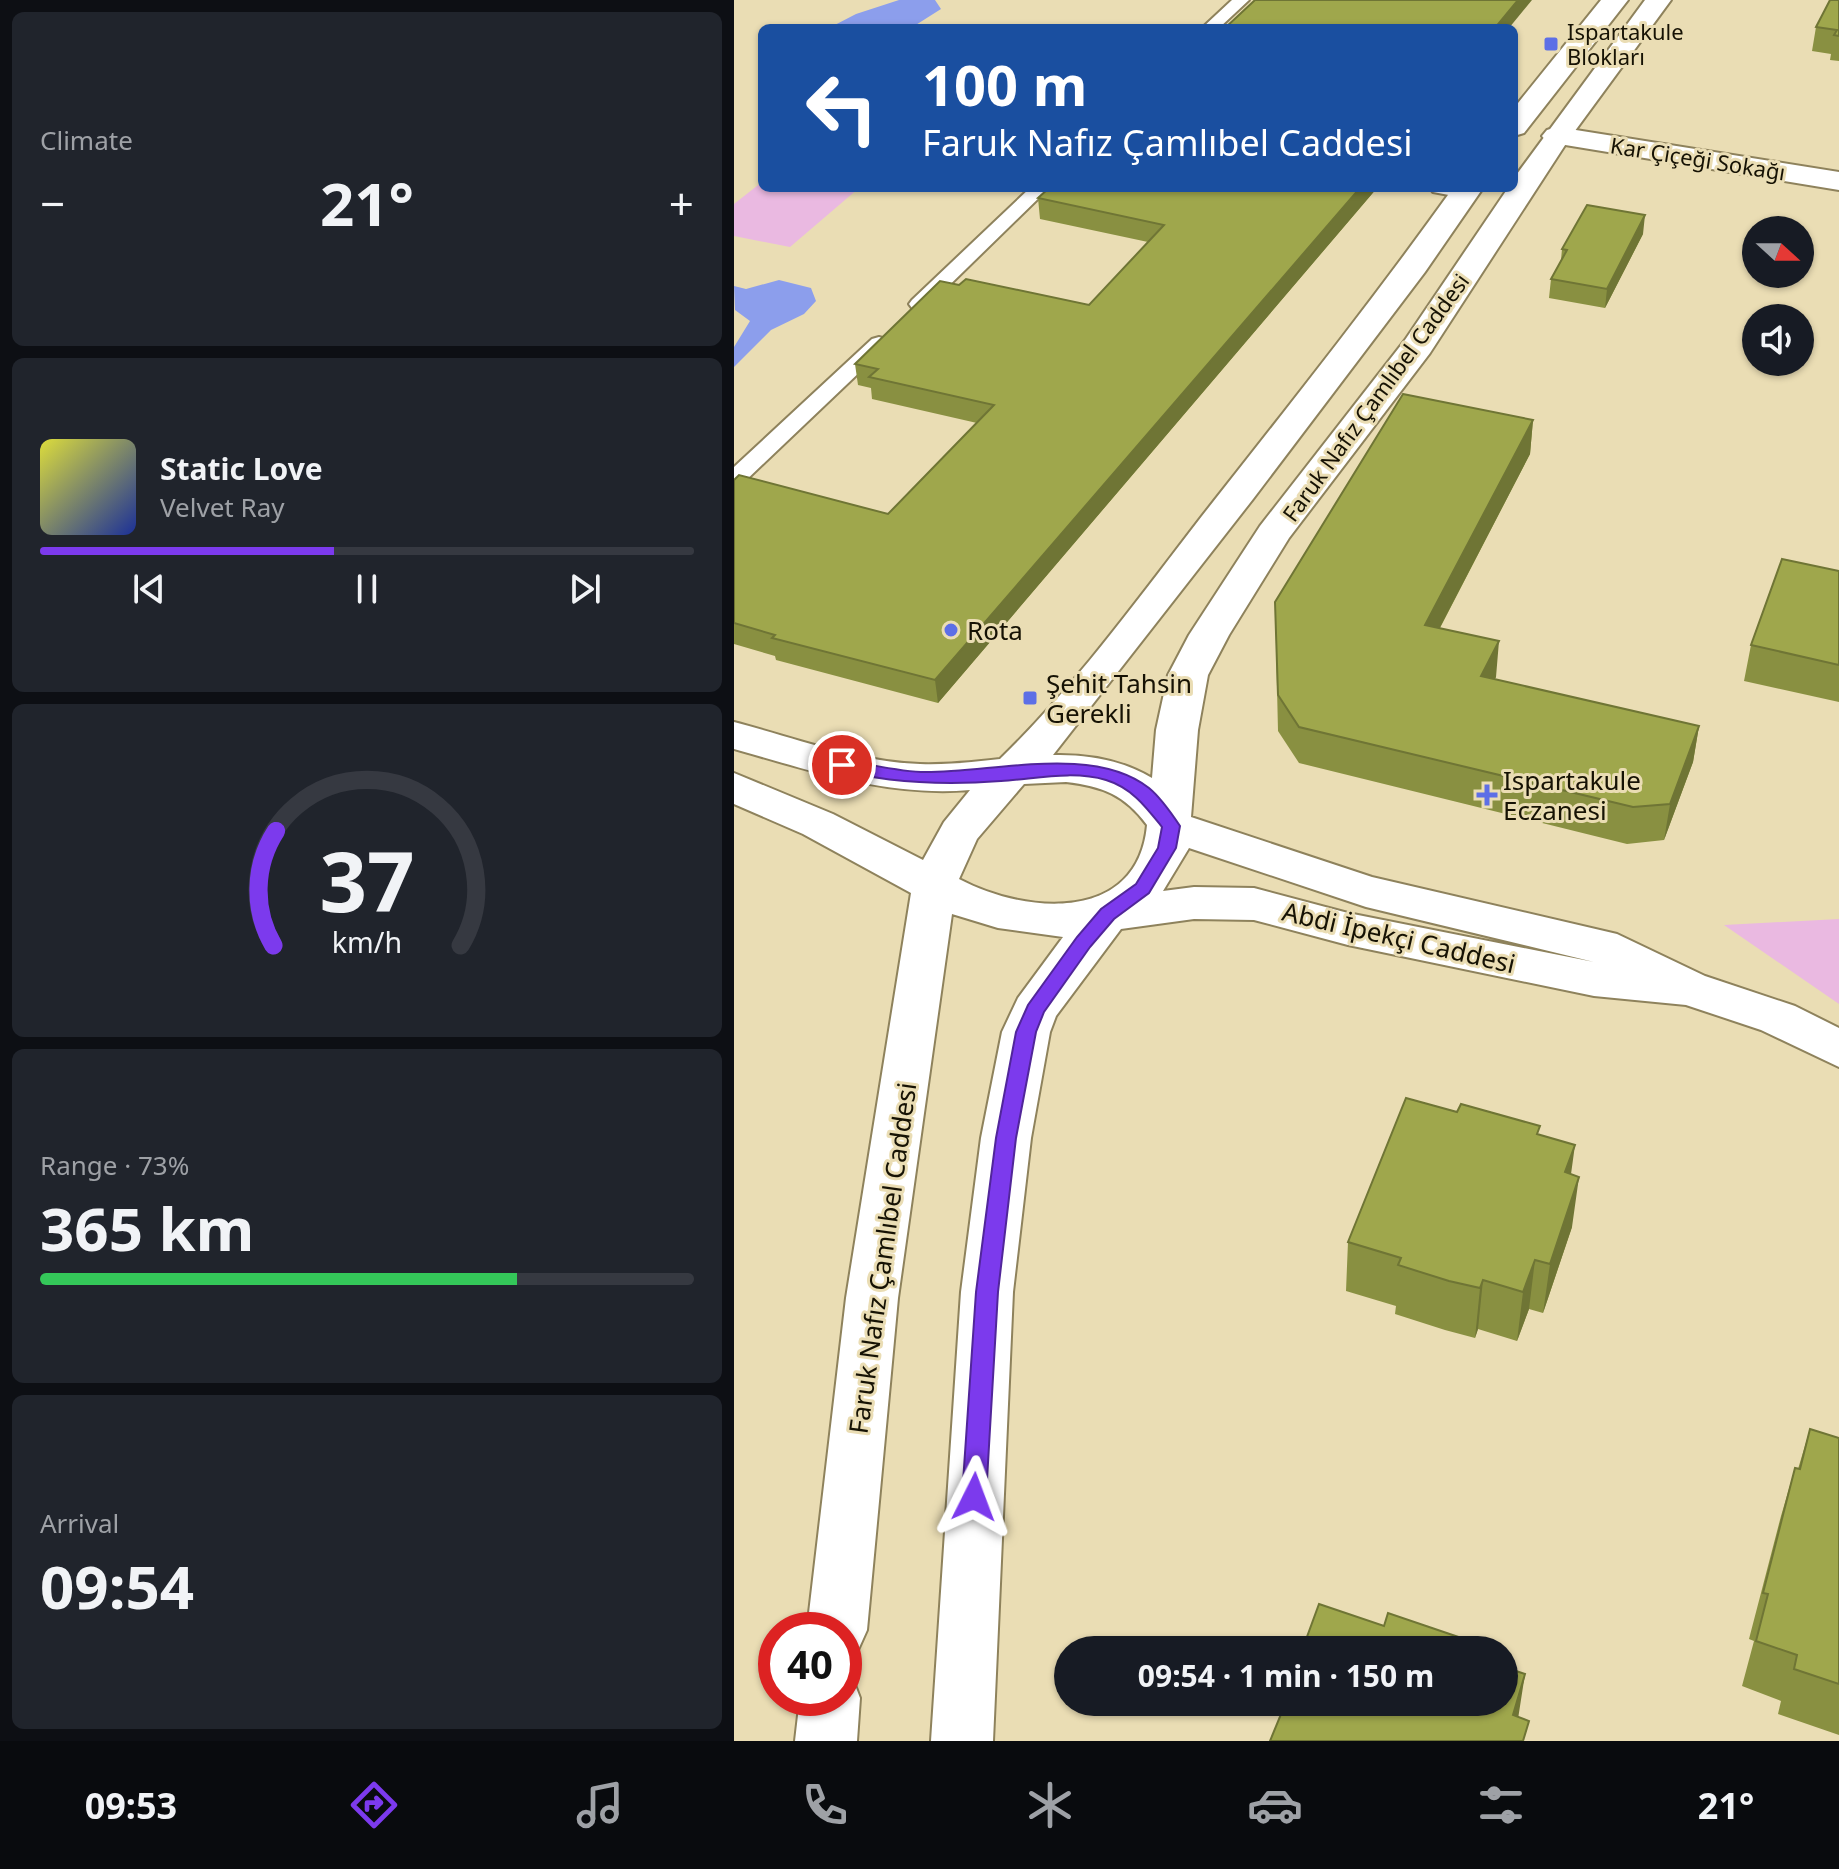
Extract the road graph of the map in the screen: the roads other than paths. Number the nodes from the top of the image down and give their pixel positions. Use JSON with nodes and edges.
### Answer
{"nodes":[{"id":1,"x":1241,"y":0,"type":"edge"},
{"id":2,"x":1615,"y":0,"type":"edge"},
{"id":3,"x":1658,"y":0,"type":"edge"},
{"id":4,"x":1214,"y":24,"type":"edge"},
{"id":5,"x":1520,"y":119,"type":"edge"},
{"id":6,"x":1547,"y":139,"type":"edge"},
{"id":7,"x":1839,"y":181,"type":"edge"},
{"id":8,"x":1518,"y":186,"type":"edge"},
{"id":9,"x":1036,"y":192,"type":"edge"},
{"id":10,"x":1456,"y":192,"type":"edge"},
{"id":11,"x":1514,"y":192,"type":"edge"},
{"id":12,"x":734,"y":479,"type":"edge"},
{"id":13,"x":734,"y":735,"type":"edge"},
{"id":14,"x":1005,"y":775,"type":"junction"},
{"id":15,"x":734,"y":787,"type":"edge"},
{"id":16,"x":1171,"y":826,"type":"junction"},
{"id":17,"x":934,"y":886,"type":"junction"},
{"id":18,"x":1108,"y":914,"type":"junction"},
{"id":19,"x":1689,"y":988,"type":"junction"},
{"id":20,"x":1839,"y":1049,"type":"edge"},
{"id":21,"x":839,"y":1612,"type":"edge"},
{"id":22,"x":828,"y":1716,"type":"edge"},
{"id":23,"x":826,"y":1741,"type":"edge"},
{"id":24,"x":962,"y":1741,"type":"edge"}],
"edges":[{"from":1,"to":4,"type":"lane"},
{"from":2,"to":5,"type":"street"},
{"from":3,"to":6,"type":"street","name":"Faruk Nafız Çamlıbel Caddesi"},
{"from":5,"to":6,"type":"street","name":"Kar Çiçeği Sokağı"},
{"from":6,"to":7,"type":"street","name":"Kar Çiçeği Sokağı"},
{"from":6,"to":8,"type":"street","name":"Faruk Nafız Çamlıbel Caddesi"},
{"from":9,"to":12,"type":"lane"},
{"from":10,"to":14,"type":"street","name":"Faruk Nafız Çamlıbel Caddesi"},
{"from":11,"to":16,"type":"street","name":"Faruk Nafız Çamlıbel Caddesi"},
{"from":13,"to":14,"type":"street"},
{"from":14,"to":16,"type":"street"},
{"from":14,"to":17,"type":"street","name":"Faruk Nafız Çamlıbel Caddesi"},
{"from":15,"to":17,"type":"street"},
{"from":16,"to":18,"type":"street","name":"Faruk Nafız Çamlıbel Caddesi"},
{"from":16,"to":19,"type":"street","name":"Abdi İpekçi Caddesi"},
{"from":17,"to":18,"type":"street","name":"Faruk Nafız Çamlıbel Caddesi"},
{"from":17,"to":21,"type":"street","name":"Faruk Nafız Çamlıbel Caddesi"},
{"from":18,"to":19,"type":"street","name":"Abdi İpekçi Caddesi"},
{"from":18,"to":24,"type":"street","name":"Faruk Nafız Çamlıbel Caddesi"},
{"from":19,"to":20,"type":"street","name":"Abdi İpekçi Caddesi"},
{"from":22,"to":23,"type":"street"}]}
